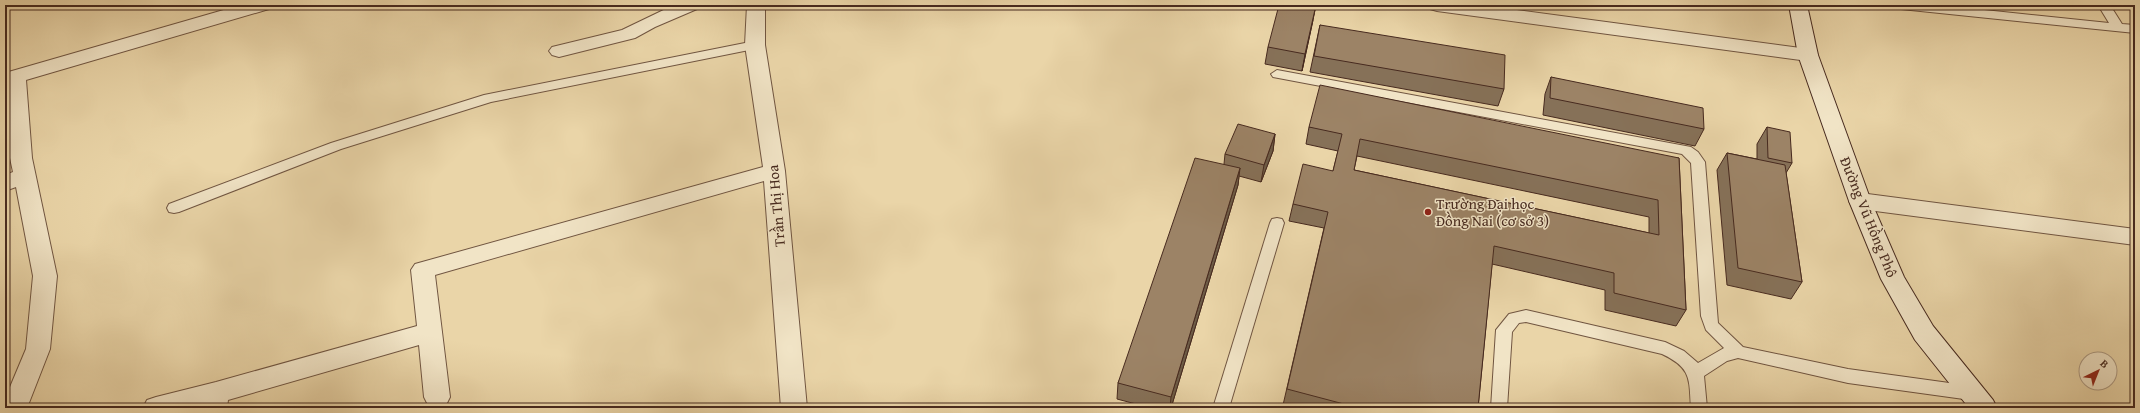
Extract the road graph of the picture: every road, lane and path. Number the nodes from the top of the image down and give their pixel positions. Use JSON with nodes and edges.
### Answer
{"nodes":[{"id":1,"x":262,"y":5,"type":"edge"},
{"id":2,"x":690,"y":5,"type":"edge"},
{"id":3,"x":756,"y":5,"type":"edge"},
{"id":4,"x":1437,"y":5,"type":"edge"},
{"id":5,"x":1798,"y":5,"type":"edge"},
{"id":6,"x":1901,"y":5,"type":"edge"},
{"id":7,"x":2104,"y":5,"type":"edge"},
{"id":8,"x":2118,"y":27,"type":"junction"},
{"id":9,"x":2135,"y":29,"type":"edge"},
{"id":10,"x":755,"y":46,"type":"junction"},
{"id":11,"x":559,"y":51,"type":"dead end"},
{"id":12,"x":1808,"y":55,"type":"junction"},
{"id":13,"x":1277,"y":74,"type":"dead end"},
{"id":14,"x":11,"y":78,"type":"edge"},
{"id":15,"x":774,"y":171,"type":"junction"},
{"id":16,"x":15,"y":180,"type":"edge"},
{"id":17,"x":1860,"y":201,"type":"junction"},
{"id":18,"x":174,"y":208,"type":"dead end"},
{"id":19,"x":1277,"y":222,"type":"dead end"},
{"id":20,"x":2135,"y":237,"type":"edge"},
{"id":21,"x":429,"y":332,"type":"junction"},
{"id":22,"x":1738,"y":352,"type":"junction"},
{"id":23,"x":1696,"y":373,"type":"junction"},
{"id":24,"x":438,"y":397,"type":"dead end"},
{"id":25,"x":215,"y":401,"type":"edge"},
{"id":26,"x":1978,"y":401,"type":"edge"},
{"id":27,"x":14,"y":408,"type":"edge"},
{"id":28,"x":156,"y":408,"type":"edge"},
{"id":29,"x":794,"y":408,"type":"edge"},
{"id":30,"x":1221,"y":408,"type":"edge"},
{"id":31,"x":1499,"y":408,"type":"edge"},
{"id":32,"x":1699,"y":408,"type":"edge"}],
"edges":[{"from":1,"to":14,"type":"street"},
{"from":2,"to":11,"type":"street"},
{"from":3,"to":10,"type":"street","name":"Trần Thị Hoa"},
{"from":4,"to":12,"type":"street"},
{"from":5,"to":12,"type":"street","name":"Đường Vũ Hồng Phô"},
{"from":6,"to":8,"type":"lane"},
{"from":7,"to":8,"type":"lane"},
{"from":8,"to":9,"type":"lane"},
{"from":10,"to":15,"type":"street","name":"Trần Thị Hoa"},
{"from":10,"to":18,"type":"lane"},
{"from":12,"to":17,"type":"street","name":"Đường Vũ Hồng Phô"},
{"from":13,"to":22,"type":"lane"},
{"from":14,"to":16,"type":"street"},
{"from":15,"to":21,"type":"street"},
{"from":15,"to":29,"type":"street","name":"Trần Thị Hoa"},
{"from":16,"to":27,"type":"street"},
{"from":17,"to":20,"type":"street"},
{"from":17,"to":26,"type":"street","name":"Đường Vũ Hồng Phô"},
{"from":19,"to":30,"type":"lane"},
{"from":21,"to":24,"type":"street"},
{"from":21,"to":25,"type":"street"},
{"from":22,"to":23,"type":"lane"},
{"from":22,"to":26,"type":"lane"},
{"from":23,"to":31,"type":"lane"},
{"from":23,"to":32,"type":"lane"},
{"from":25,"to":28,"type":"street"}]}
